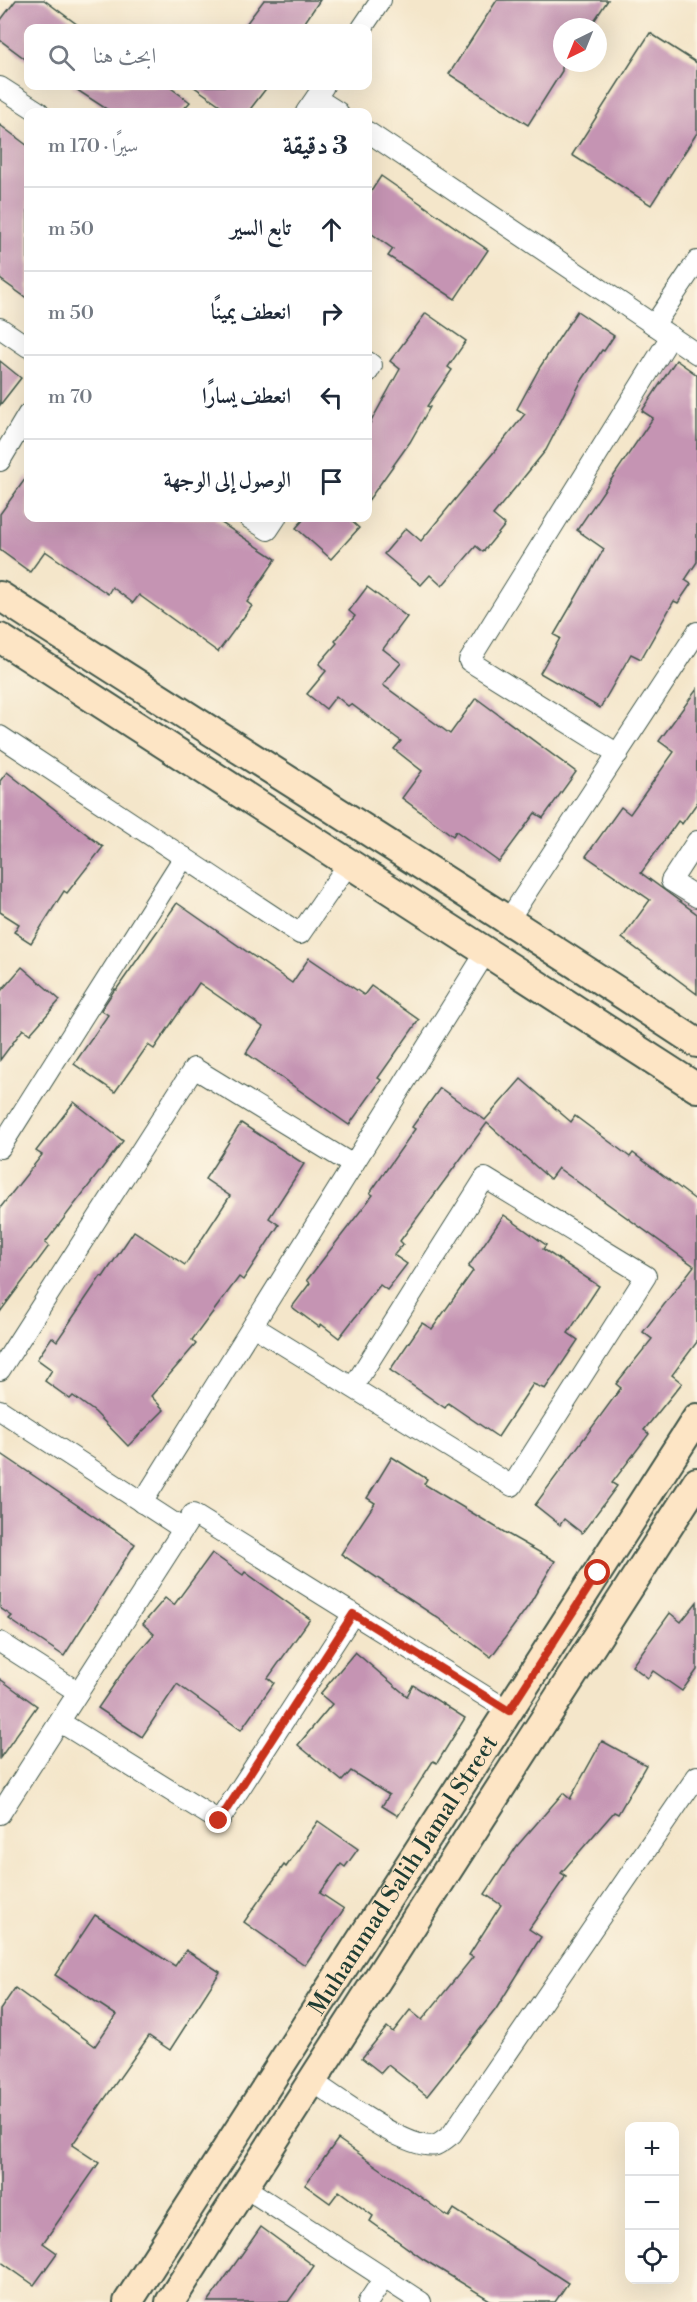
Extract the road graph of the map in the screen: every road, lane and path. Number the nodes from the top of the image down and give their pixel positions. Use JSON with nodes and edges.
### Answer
{"nodes":[{"id":1,"x":381,"y":0,"type":"edge"},
{"id":2,"x":365,"y":24,"type":"edge"},
{"id":3,"x":0,"y":87,"type":"edge"},
{"id":4,"x":315,"y":99,"type":"edge"},
{"id":5,"x":33,"y":108,"type":"edge"},
{"id":6,"x":331,"y":108,"type":"edge"},
{"id":7,"x":372,"y":135,"type":"edge"},
{"id":8,"x":697,"y":261,"type":"edge"},
{"id":9,"x":654,"y":325,"type":"junction"},
{"id":10,"x":0,"y":328,"type":"edge"},
{"id":11,"x":671,"y":336,"type":"junction"},
{"id":12,"x":24,"y":344,"type":"edge"},
{"id":13,"x":697,"y":354,"type":"edge"},
{"id":14,"x":24,"y":421,"type":"edge"},
{"id":15,"x":0,"y":461,"type":"edge"},
{"id":16,"x":255,"y":522,"type":"edge"},
{"id":17,"x":273,"y":522,"type":"edge"},
{"id":18,"x":0,"y":596,"type":"edge"},
{"id":19,"x":697,"y":632,"type":"edge"},
{"id":20,"x":0,"y":638,"type":"edge"},
{"id":21,"x":0,"y":735,"type":"edge"},
{"id":22,"x":618,"y":754,"type":"junction"},
{"id":23,"x":697,"y":841,"type":"edge"},
{"id":24,"x":184,"y":857,"type":"junction"},
{"id":25,"x":349,"y":863,"type":"junction"},
{"id":26,"x":697,"y":897,"type":"edge"},
{"id":27,"x":508,"y":919,"type":"junction"},
{"id":28,"x":486,"y":952,"type":"junction"},
{"id":29,"x":697,"y":1042,"type":"edge"},
{"id":30,"x":697,"y":1088,"type":"edge"},
{"id":31,"x":0,"y":1148,"type":"edge"},
{"id":32,"x":353,"y":1165,"type":"junction"},
{"id":33,"x":253,"y":1326,"type":"junction"},
{"id":34,"x":0,"y":1370,"type":"edge"},
{"id":35,"x":353,"y":1387,"type":"junction"},
{"id":36,"x":0,"y":1410,"type":"edge"},
{"id":37,"x":697,"y":1418,"type":"edge"},
{"id":38,"x":697,"y":1482,"type":"edge"},
{"id":39,"x":142,"y":1503,"type":"junction"},
{"id":40,"x":183,"y":1529,"type":"junction"},
{"id":41,"x":353,"y":1614,"type":"junction"},
{"id":42,"x":0,"y":1642,"type":"edge"},
{"id":43,"x":78,"y":1692,"type":"junction"},
{"id":44,"x":509,"y":1711,"type":"junction"},
{"id":45,"x":60,"y":1722,"type":"junction"},
{"id":46,"x":697,"y":1776,"type":"edge"},
{"id":47,"x":0,"y":1814,"type":"edge"},
{"id":48,"x":312,"y":2081,"type":"junction"},
{"id":49,"x":244,"y":2187,"type":"junction"},
{"id":50,"x":384,"y":2278,"type":"junction"},
{"id":51,"x":128,"y":2302,"type":"edge"},
{"id":52,"x":170,"y":2302,"type":"edge"},
{"id":53,"x":368,"y":2302,"type":"edge"},
{"id":54,"x":421,"y":2302,"type":"edge"}],
"edges":[{"from":1,"to":2,"type":"street"},
{"from":3,"to":5,"type":"street"},
{"from":4,"to":6,"type":"street"},
{"from":7,"to":9,"type":"street"},
{"from":8,"to":9,"type":"street"},
{"from":9,"to":11,"type":"street"},
{"from":10,"to":12,"type":"street"},
{"from":11,"to":13,"type":"street"},
{"from":11,"to":22,"type":"street"},
{"from":14,"to":15,"type":"street"},
{"from":16,"to":17,"type":"street"},
{"from":18,"to":27,"type":"street"},
{"from":19,"to":22,"type":"street"},
{"from":20,"to":25,"type":"street"},
{"from":21,"to":24,"type":"street"},
{"from":22,"to":27,"type":"street"},
{"from":23,"to":26,"type":"street"},
{"from":24,"to":25,"type":"street"},
{"from":24,"to":31,"type":"street"},
{"from":25,"to":28,"type":"street"},
{"from":27,"to":29,"type":"street"},
{"from":28,"to":30,"type":"street"},
{"from":28,"to":32,"type":"street"},
{"from":32,"to":33,"type":"street"},
{"from":32,"to":34,"type":"street"},
{"from":33,"to":35,"type":"street"},
{"from":33,"to":39,"type":"street"},
{"from":35,"to":35,"type":"street"},
{"from":36,"to":39,"type":"street"},
{"from":37,"to":44,"type":"street","name":"Muhammad Salih Jamal Street"},
{"from":38,"to":48,"type":"street","name":"Muhammad Salih Jamal Street"},
{"from":39,"to":40,"type":"street"},
{"from":40,"to":41,"type":"street"},
{"from":40,"to":43,"type":"street"},
{"from":41,"to":44,"type":"street"},
{"from":41,"to":45,"type":"street"},
{"from":42,"to":43,"type":"street"},
{"from":43,"to":45,"type":"street"},
{"from":44,"to":51,"type":"street","name":"Muhammad Salih Jamal Street"},
{"from":45,"to":47,"type":"street"},
{"from":46,"to":48,"type":"street"},
{"from":48,"to":49,"type":"street","name":"Muhammad Salih Jamal Street"},
{"from":49,"to":50,"type":"street"},
{"from":49,"to":52,"type":"street","name":"Muhammad Salih Jamal Street"},
{"from":50,"to":53,"type":"street"},
{"from":50,"to":54,"type":"street"}]}
